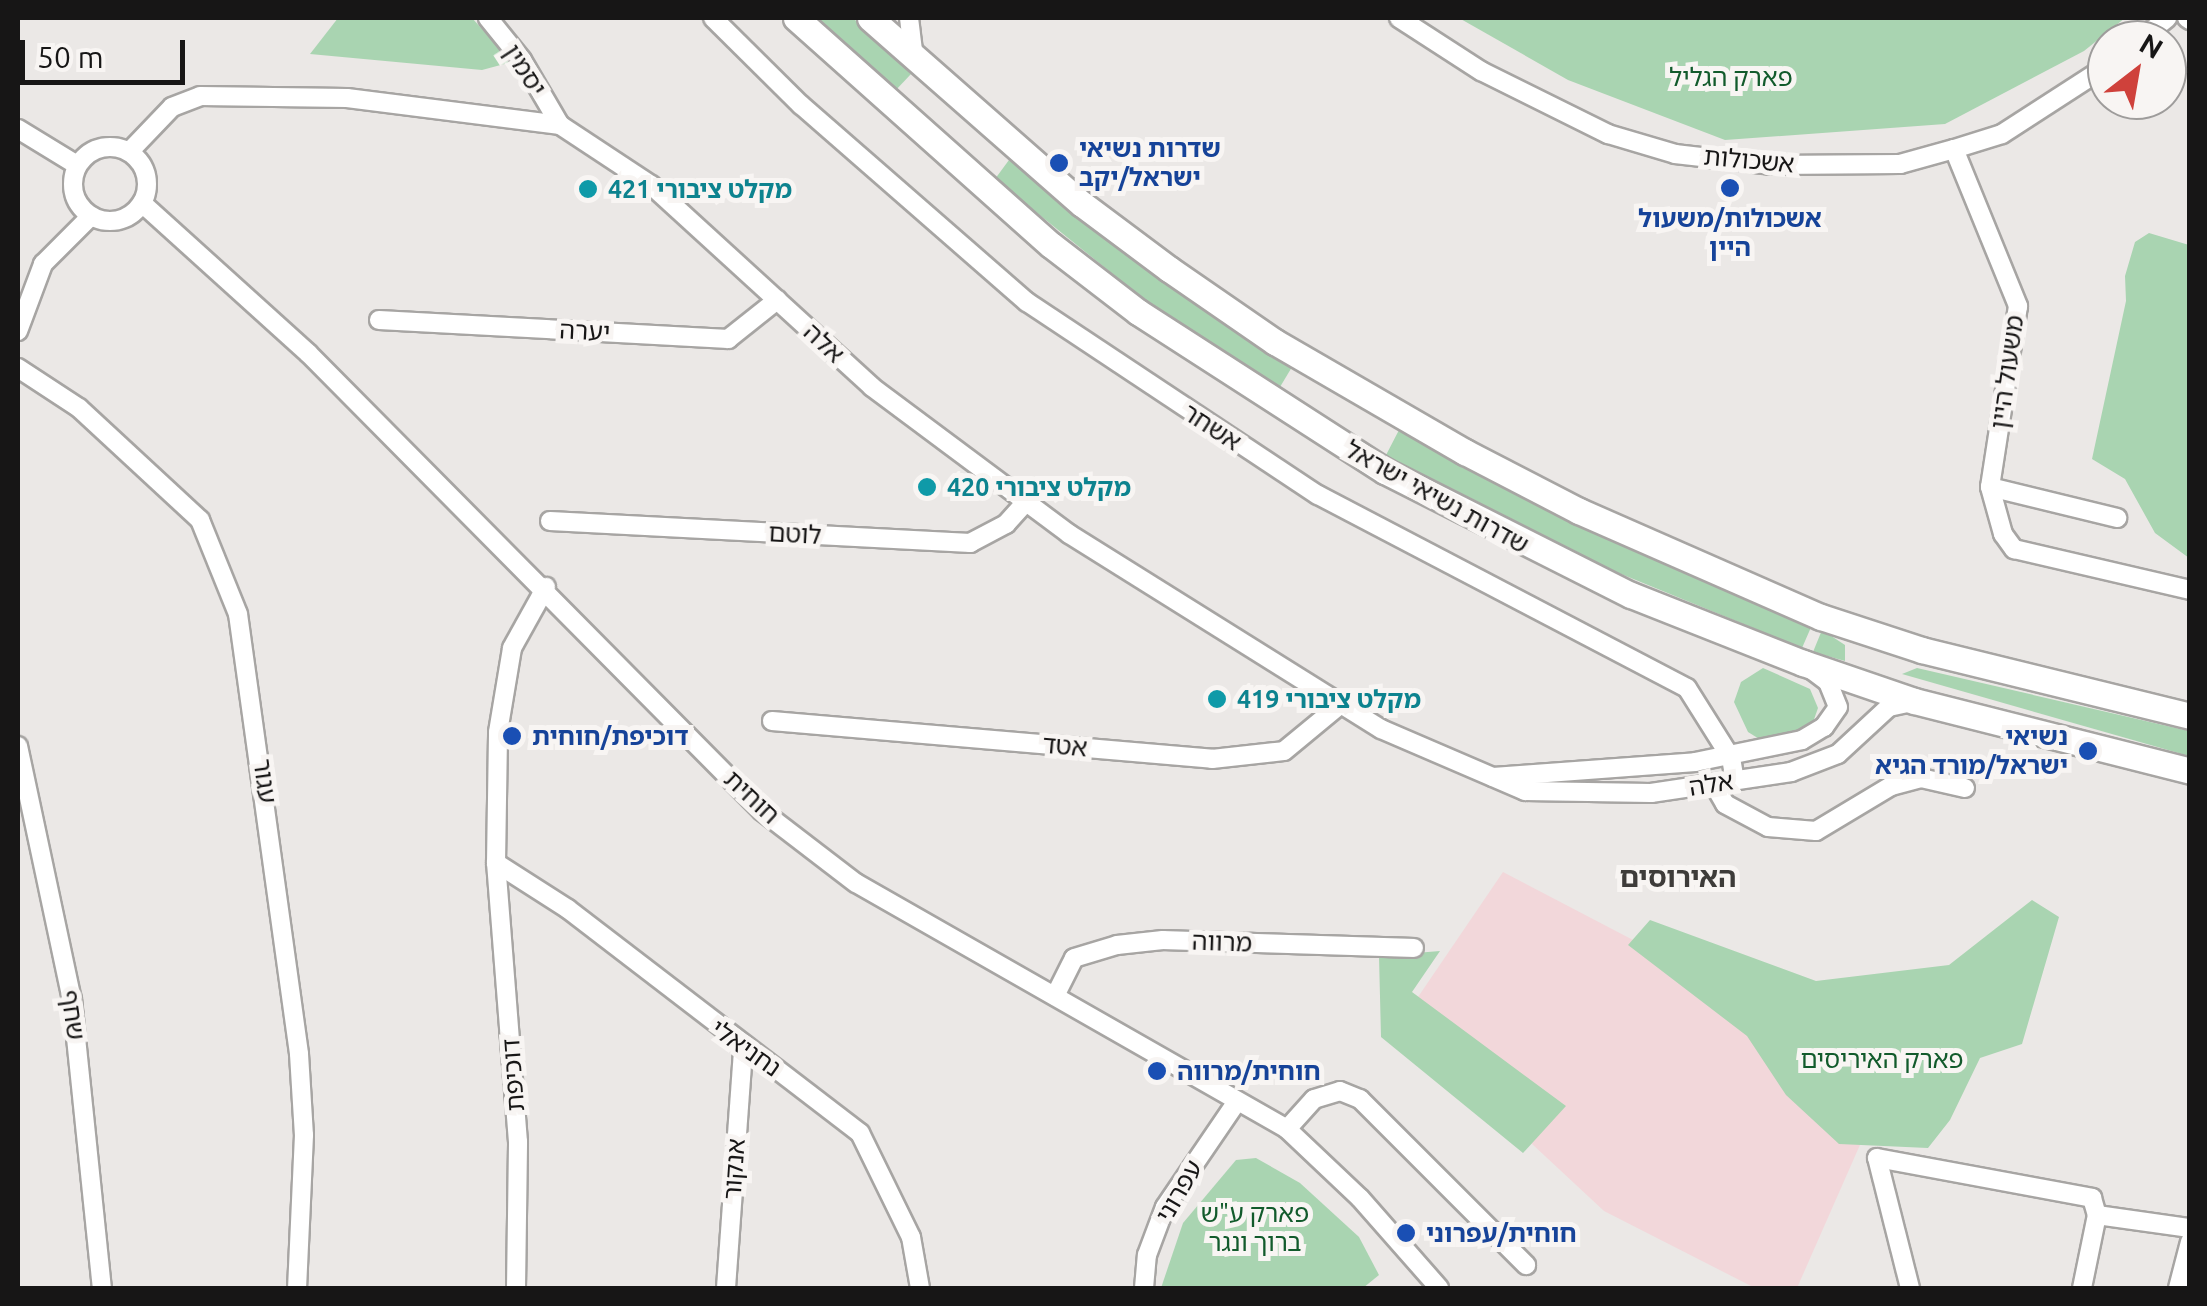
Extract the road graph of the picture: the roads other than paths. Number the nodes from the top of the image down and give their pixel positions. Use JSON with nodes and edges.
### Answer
{"nodes":[{"id":1,"x":488,"y":18,"type":"edge"},
{"id":2,"x":713,"y":18,"type":"edge"},
{"id":3,"x":796,"y":18,"type":"edge"},
{"id":4,"x":870,"y":18,"type":"edge"},
{"id":5,"x":909,"y":18,"type":"edge"},
{"id":6,"x":1399,"y":18,"type":"edge"},
{"id":7,"x":914,"y":58,"type":"junction"},
{"id":8,"x":2087,"y":79,"type":"edge"},
{"id":9,"x":560,"y":126,"type":"junction"},
{"id":10,"x":18,"y":129,"type":"edge"},
{"id":11,"x":1954,"y":149,"type":"junction"},
{"id":12,"x":129,"y":152,"type":"junction"},
{"id":13,"x":77,"y":165,"type":"junction"},
{"id":14,"x":142,"y":204,"type":"junction"},
{"id":15,"x":90,"y":216,"type":"junction"},
{"id":16,"x":778,"y":300,"type":"junction"},
{"id":17,"x":378,"y":320,"type":"dead end"},
{"id":18,"x":18,"y":331,"type":"edge"},
{"id":19,"x":18,"y":368,"type":"edge"},
{"id":20,"x":1990,"y":487,"type":"junction"},
{"id":21,"x":1026,"y":502,"type":"junction"},
{"id":22,"x":2117,"y":518,"type":"dead end"},
{"id":23,"x":550,"y":521,"type":"dead end"},
{"id":24,"x":546,"y":587,"type":"junction"},
{"id":25,"x":2190,"y":590,"type":"edge"},
{"id":26,"x":1803,"y":663,"type":"junction"},
{"id":27,"x":1914,"y":701,"type":"junction"},
{"id":28,"x":1342,"y":704,"type":"junction"},
{"id":29,"x":2190,"y":716,"type":"edge"},
{"id":30,"x":772,"y":720,"type":"dead end"},
{"id":31,"x":18,"y":746,"type":"edge"},
{"id":32,"x":1730,"y":758,"type":"junction"},
{"id":33,"x":2190,"y":772,"type":"edge"},
{"id":34,"x":1488,"y":777,"type":"junction"},
{"id":35,"x":1734,"y":780,"type":"junction"},
{"id":36,"x":1713,"y":784,"type":"junction"},
{"id":37,"x":1965,"y":788,"type":"dead end"},
{"id":38,"x":496,"y":863,"type":"junction"},
{"id":39,"x":1414,"y":948,"type":"dead end"},
{"id":40,"x":1055,"y":996,"type":"junction"},
{"id":41,"x":743,"y":1049,"type":"junction"},
{"id":42,"x":1236,"y":1103,"type":"junction"},
{"id":43,"x":1287,"y":1129,"type":"junction"},
{"id":44,"x":2098,"y":1214,"type":"junction"},
{"id":45,"x":2190,"y":1228,"type":"edge"},
{"id":46,"x":2190,"y":1242,"type":"edge"},
{"id":47,"x":1526,"y":1265,"type":"dead end"},
{"id":48,"x":102,"y":1288,"type":"edge"},
{"id":49,"x":297,"y":1288,"type":"edge"},
{"id":50,"x":516,"y":1288,"type":"edge"},
{"id":51,"x":726,"y":1288,"type":"edge"},
{"id":52,"x":920,"y":1288,"type":"edge"},
{"id":53,"x":1144,"y":1288,"type":"edge"},
{"id":54,"x":1439,"y":1288,"type":"edge"},
{"id":55,"x":1910,"y":1288,"type":"edge"},
{"id":56,"x":2082,"y":1288,"type":"edge"},
{"id":57,"x":2178,"y":1288,"type":"edge"}],
"edges":[{"from":1,"to":9,"type":"street","name":"יסמין"},
{"from":2,"to":32,"type":"street","name":"אשחר"},
{"from":3,"to":26,"type":"main road","name":"שדרות נשיאי ישראל"},
{"from":4,"to":7,"type":"main road"},
{"from":5,"to":7,"type":"street"},
{"from":6,"to":11,"type":"street","name":"אשכולות"},
{"from":7,"to":29,"type":"main road"},
{"from":8,"to":11,"type":"street","name":"אשכולות"},
{"from":9,"to":12,"type":"street","name":"אלה"},
{"from":9,"to":16,"type":"street","name":"אלה"},
{"from":10,"to":13,"type":"street"},
{"from":11,"to":20,"type":"street","name":"משעול היין"},
{"from":12,"to":13,"type":"street"},
{"from":12,"to":14,"type":"street"},
{"from":13,"to":15,"type":"street"},
{"from":14,"to":15,"type":"street"},
{"from":14,"to":24,"type":"street","name":"חוחית"},
{"from":15,"to":18,"type":"street"},
{"from":16,"to":17,"type":"street","name":"יערה"},
{"from":16,"to":21,"type":"street","name":"אלה"},
{"from":19,"to":49,"type":"street","name":"עגור"},
{"from":20,"to":22,"type":"street"},
{"from":20,"to":25,"type":"street","name":"משעול היין"},
{"from":21,"to":23,"type":"street","name":"לוטם"},
{"from":21,"to":28,"type":"street","name":"אלה"},
{"from":24,"to":38,"type":"street","name":"דוכיפת"},
{"from":24,"to":40,"type":"street","name":"חוחית"},
{"from":26,"to":27,"type":"main road","name":"שדרות נשיאי ישראל"},
{"from":26,"to":32,"type":"street","name":"אלה"},
{"from":27,"to":33,"type":"main road","name":"שדרות נשיאי ישראל"},
{"from":27,"to":35,"type":"street","name":"אלה"},
{"from":28,"to":30,"type":"street","name":"אטד"},
{"from":28,"to":34,"type":"street","name":"אלה"},
{"from":31,"to":48,"type":"street","name":"שחף"},
{"from":32,"to":34,"type":"street","name":"אלה"},
{"from":32,"to":35,"type":"street","name":"אשחר"},
{"from":34,"to":36,"type":"street","name":"אלה"},
{"from":35,"to":36,"type":"street","name":"אלה"},
{"from":36,"to":37,"type":"street"},
{"from":38,"to":41,"type":"street","name":"נחניאלי"},
{"from":38,"to":50,"type":"street","name":"דוכיפת"},
{"from":39,"to":40,"type":"street","name":"מרווה"},
{"from":40,"to":42,"type":"street","name":"חוחית"},
{"from":41,"to":51,"type":"street","name":"אנקור"},
{"from":41,"to":52,"type":"street","name":"נחניאלי"},
{"from":42,"to":43,"type":"street","name":"חוחית"},
{"from":42,"to":53,"type":"street","name":"עפרוני"},
{"from":43,"to":47,"type":"street"},
{"from":43,"to":54,"type":"street","name":"חוחית"},
{"from":44,"to":45,"type":"street"},
{"from":44,"to":55,"type":"street"},
{"from":44,"to":56,"type":"street"},
{"from":46,"to":57,"type":"street"}]}
